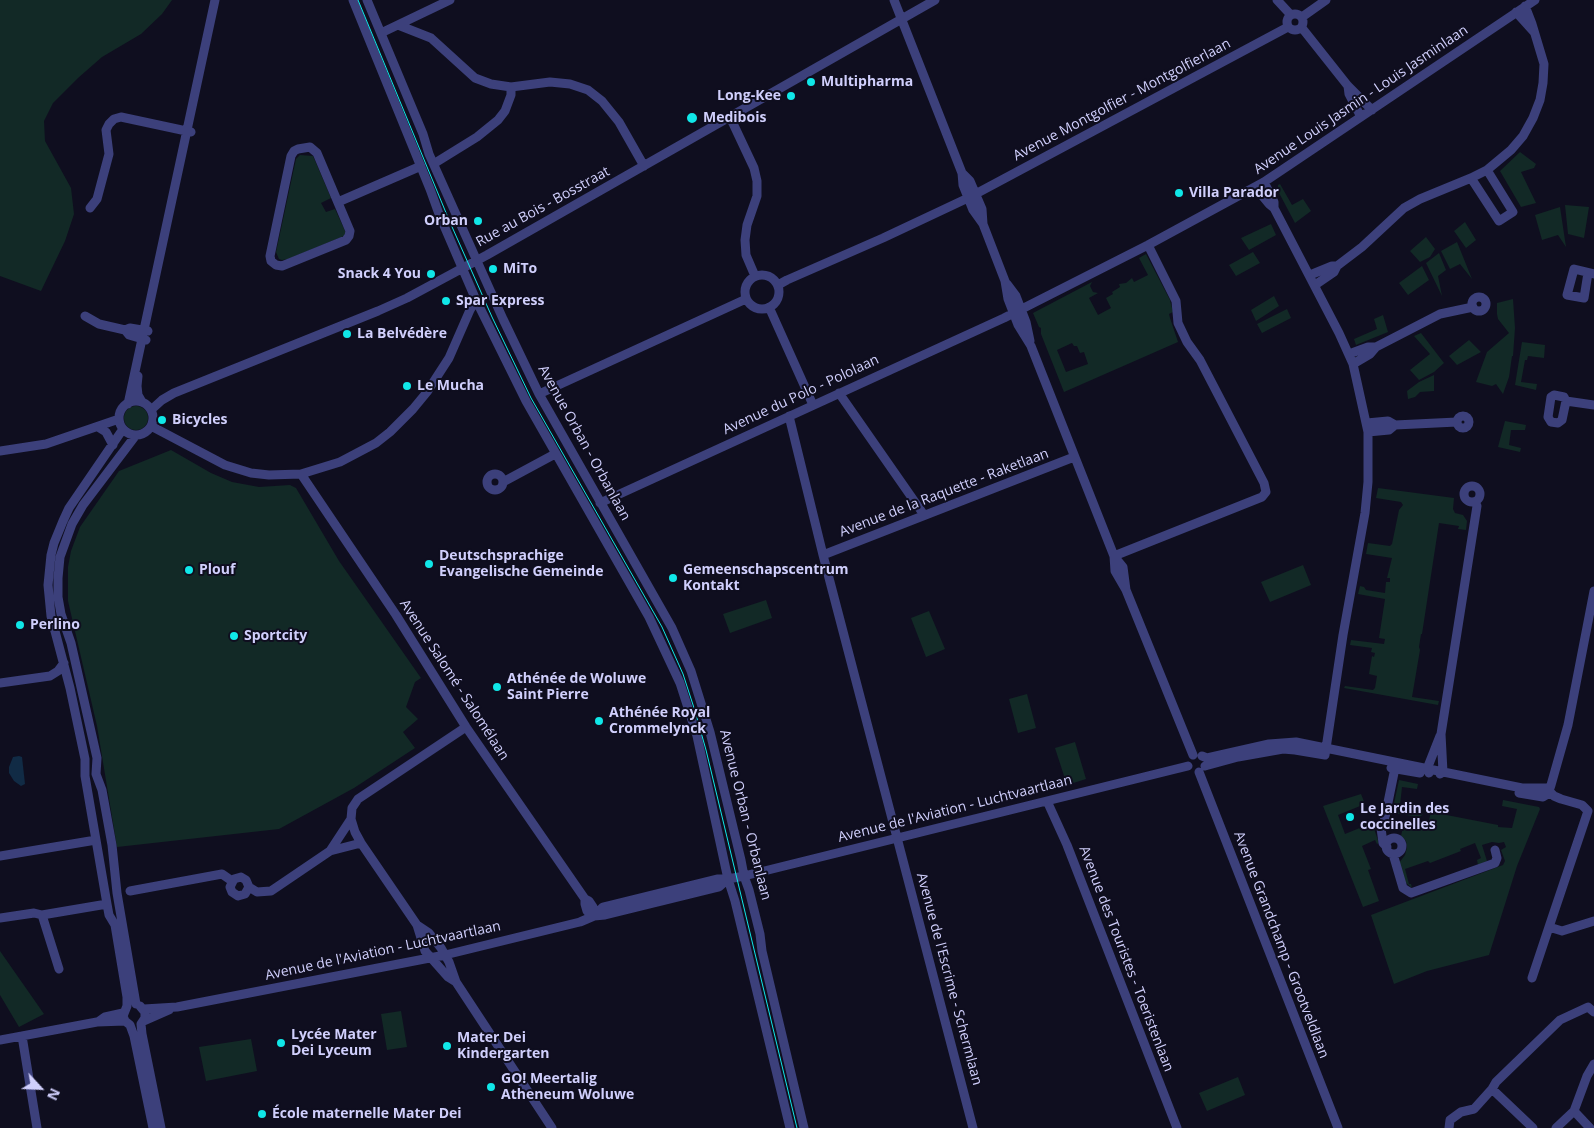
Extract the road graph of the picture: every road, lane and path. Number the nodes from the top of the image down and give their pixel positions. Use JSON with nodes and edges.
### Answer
{"nodes":[{"id":1,"x":215,"y":0,"type":"edge"},
{"id":2,"x":220,"y":0,"type":"edge"},
{"id":3,"x":353,"y":0,"type":"edge"},
{"id":4,"x":367,"y":0,"type":"edge"},
{"id":5,"x":450,"y":0,"type":"edge"},
{"id":6,"x":894,"y":0,"type":"edge"},
{"id":7,"x":935,"y":0,"type":"edge"},
{"id":8,"x":1277,"y":0,"type":"edge"},
{"id":9,"x":1326,"y":0,"type":"edge"},
{"id":10,"x":1535,"y":0,"type":"edge"},
{"id":11,"x":1525,"y":6,"type":"junction"},
{"id":12,"x":1516,"y":12,"type":"junction"},
{"id":13,"x":1290,"y":14,"type":"junction"},
{"id":14,"x":1302,"y":17,"type":"junction"},
{"id":15,"x":902,"y":19,"type":"junction"},
{"id":16,"x":398,"y":25,"type":"junction"},
{"id":17,"x":1288,"y":27,"type":"junction"},
{"id":18,"x":1302,"y":28,"type":"junction"},
{"id":19,"x":1534,"y":32,"type":"junction"},
{"id":20,"x":381,"y":33,"type":"junction"},
{"id":21,"x":1348,"y":86,"type":"junction"},
{"id":22,"x":511,"y":87,"type":"junction"},
{"id":23,"x":1372,"y":110,"type":"junction"},
{"id":24,"x":730,"y":117,"type":"junction"},
{"id":25,"x":1361,"y":117,"type":"junction"},
{"id":26,"x":188,"y":131,"type":"junction"},
{"id":27,"x":434,"y":163,"type":"junction"},
{"id":28,"x":421,"y":166,"type":"junction"},
{"id":29,"x":644,"y":166,"type":"junction"},
{"id":30,"x":1487,"y":170,"type":"junction"},
{"id":31,"x":1471,"y":178,"type":"junction"},
{"id":32,"x":1264,"y":182,"type":"junction"},
{"id":33,"x":1255,"y":187,"type":"junction"},
{"id":34,"x":972,"y":196,"type":"junction"},
{"id":35,"x":338,"y":202,"type":"junction"},
{"id":36,"x":90,"y":208,"type":"dead end"},
{"id":37,"x":1274,"y":208,"type":"junction"},
{"id":38,"x":1148,"y":245,"type":"junction"},
{"id":39,"x":477,"y":260,"type":"junction"},
{"id":40,"x":1337,"y":266,"type":"junction"},
{"id":41,"x":462,"y":268,"type":"junction"},
{"id":42,"x":1310,"y":275,"type":"junction"},
{"id":43,"x":755,"y":276,"type":"junction"},
{"id":44,"x":778,"y":285,"type":"junction"},
{"id":45,"x":1315,"y":285,"type":"junction"},
{"id":46,"x":746,"y":299,"type":"junction"},
{"id":47,"x":476,"y":300,"type":"junction"},
{"id":48,"x":769,"y":307,"type":"junction"},
{"id":49,"x":1473,"y":307,"type":"dead end"},
{"id":50,"x":1017,"y":311,"type":"junction"},
{"id":51,"x":500,"y":314,"type":"junction"},
{"id":52,"x":86,"y":316,"type":"dead end"},
{"id":53,"x":486,"y":319,"type":"junction"},
{"id":54,"x":145,"y":335,"type":"junction"},
{"id":55,"x":1376,"y":347,"type":"junction"},
{"id":56,"x":1349,"y":354,"type":"junction"},
{"id":57,"x":1353,"y":364,"type":"junction"},
{"id":58,"x":839,"y":393,"type":"junction"},
{"id":59,"x":539,"y":394,"type":"junction"},
{"id":60,"x":1566,"y":401,"type":"dead end"},
{"id":61,"x":142,"y":402,"type":"junction"},
{"id":62,"x":128,"y":404,"type":"junction"},
{"id":63,"x":813,"y":405,"type":"junction"},
{"id":64,"x":1594,"y":405,"type":"edge"},
{"id":65,"x":151,"y":410,"type":"junction"},
{"id":66,"x":789,"y":416,"type":"junction"},
{"id":67,"x":119,"y":420,"type":"junction"},
{"id":68,"x":1457,"y":422,"type":"dead end"},
{"id":69,"x":151,"y":426,"type":"junction"},
{"id":70,"x":98,"y":427,"type":"junction"},
{"id":71,"x":1367,"y":427,"type":"junction"},
{"id":72,"x":123,"y":429,"type":"junction"},
{"id":73,"x":136,"y":435,"type":"junction"},
{"id":74,"x":113,"y":445,"type":"junction"},
{"id":75,"x":0,"y":451,"type":"edge"},
{"id":76,"x":555,"y":454,"type":"junction"},
{"id":77,"x":1074,"y":457,"type":"junction"},
{"id":78,"x":301,"y":474,"type":"junction"},
{"id":79,"x":504,"y":482,"type":"dead end"},
{"id":80,"x":600,"y":502,"type":"junction"},
{"id":81,"x":1475,"y":502,"type":"dead end"},
{"id":82,"x":924,"y":515,"type":"junction"},
{"id":83,"x":823,"y":555,"type":"junction"},
{"id":84,"x":1114,"y":556,"type":"junction"},
{"id":85,"x":1594,"y":591,"type":"edge"},
{"id":86,"x":64,"y":663,"type":"junction"},
{"id":87,"x":0,"y":684,"type":"edge"},
{"id":88,"x":466,"y":727,"type":"junction"},
{"id":89,"x":1441,"y":734,"type":"junction"},
{"id":90,"x":1326,"y":752,"type":"junction"},
{"id":91,"x":1198,"y":756,"type":"junction"},
{"id":92,"x":1395,"y":765,"type":"junction"},
{"id":93,"x":1188,"y":766,"type":"junction"},
{"id":94,"x":1202,"y":769,"type":"junction"},
{"id":95,"x":1434,"y":773,"type":"junction"},
{"id":96,"x":1548,"y":790,"type":"junction"},
{"id":97,"x":1047,"y":801,"type":"junction"},
{"id":98,"x":1591,"y":810,"type":"edge"},
{"id":99,"x":351,"y":819,"type":"junction"},
{"id":100,"x":1384,"y":822,"type":"junction"},
{"id":101,"x":897,"y":838,"type":"junction"},
{"id":102,"x":1396,"y":839,"type":"junction"},
{"id":103,"x":96,"y":840,"type":"junction"},
{"id":104,"x":361,"y":842,"type":"junction"},
{"id":105,"x":1495,"y":850,"type":"dead end"},
{"id":106,"x":330,"y":851,"type":"junction"},
{"id":107,"x":1390,"y":851,"type":"junction"},
{"id":108,"x":0,"y":856,"type":"edge"},
{"id":109,"x":744,"y":876,"type":"junction"},
{"id":110,"x":728,"y":879,"type":"junction"},
{"id":111,"x":232,"y":881,"type":"junction"},
{"id":112,"x":249,"y":887,"type":"junction"},
{"id":113,"x":130,"y":891,"type":"dead end"},
{"id":114,"x":107,"y":904,"type":"junction"},
{"id":115,"x":42,"y":915,"type":"junction"},
{"id":116,"x":594,"y":916,"type":"junction"},
{"id":117,"x":0,"y":918,"type":"edge"},
{"id":118,"x":1594,"y":921,"type":"edge"},
{"id":119,"x":417,"y":924,"type":"junction"},
{"id":120,"x":1549,"y":927,"type":"junction"},
{"id":121,"x":445,"y":955,"type":"junction"},
{"id":122,"x":430,"y":957,"type":"junction"},
{"id":123,"x":59,"y":969,"type":"dead end"},
{"id":124,"x":1532,"y":978,"type":"dead end"},
{"id":125,"x":456,"y":982,"type":"junction"},
{"id":126,"x":176,"y":1007,"type":"junction"},
{"id":127,"x":1594,"y":1012,"type":"edge"},
{"id":128,"x":131,"y":1013,"type":"junction"},
{"id":129,"x":143,"y":1022,"type":"junction"},
{"id":130,"x":22,"y":1036,"type":"junction"},
{"id":131,"x":0,"y":1040,"type":"edge"},
{"id":132,"x":1594,"y":1064,"type":"edge"},
{"id":133,"x":1492,"y":1088,"type":"junction"},
{"id":134,"x":1574,"y":1111,"type":"junction"},
{"id":135,"x":38,"y":1128,"type":"edge"},
{"id":136,"x":153,"y":1128,"type":"edge"},
{"id":137,"x":161,"y":1128,"type":"edge"},
{"id":138,"x":552,"y":1128,"type":"edge"},
{"id":139,"x":790,"y":1128,"type":"edge"},
{"id":140,"x":804,"y":1128,"type":"edge"},
{"id":141,"x":973,"y":1128,"type":"edge"},
{"id":142,"x":1177,"y":1128,"type":"edge"},
{"id":143,"x":1338,"y":1128,"type":"edge"},
{"id":144,"x":1449,"y":1128,"type":"edge"},
{"id":145,"x":1533,"y":1128,"type":"edge"},
{"id":146,"x":1556,"y":1128,"type":"edge"},
{"id":147,"x":1590,"y":1128,"type":"edge"}],
"edges":[{"from":1,"to":26,"type":"street"},
{"from":2,"to":26,"type":"street"},
{"from":3,"to":28,"type":"street","name":"Avenue Orban - Orbanlaan"},
{"from":4,"to":20,"type":"street","name":"Avenue Orban - Orbanlaan"},
{"from":5,"to":16,"type":"street"},
{"from":6,"to":15,"type":"street"},
{"from":7,"to":15,"type":"street","name":"Rue au Bois - Bosstraat"},
{"from":8,"to":13,"type":"street"},
{"from":9,"to":14,"type":"street"},
{"from":10,"to":11,"type":"street","name":"Avenue Louis Jasmin - Louis Jasminlaan"},
{"from":11,"to":12,"type":"street","name":"Avenue Louis Jasmin - Louis Jasminlaan"},
{"from":11,"to":19,"type":"street"},
{"from":12,"to":19,"type":"street"},
{"from":12,"to":23,"type":"street","name":"Avenue Louis Jasmin - Louis Jasminlaan"},
{"from":13,"to":14,"type":"street"},
{"from":13,"to":17,"type":"street"},
{"from":14,"to":18,"type":"street"},
{"from":15,"to":24,"type":"street","name":"Rue au Bois - Bosstraat"},
{"from":15,"to":34,"type":"street"},
{"from":16,"to":20,"type":"street"},
{"from":16,"to":22,"type":"street"},
{"from":17,"to":18,"type":"street"},
{"from":17,"to":34,"type":"street","name":"Avenue Montgolfier - Montgolfierlaan"},
{"from":18,"to":21,"type":"street"},
{"from":19,"to":30,"type":"street"},
{"from":20,"to":27,"type":"street","name":"Avenue Orban - Orbanlaan"},
{"from":21,"to":23,"type":"street"},
{"from":21,"to":25,"type":"street"},
{"from":22,"to":27,"type":"street"},
{"from":22,"to":29,"type":"street"},
{"from":23,"to":25,"type":"street","name":"Avenue Louis Jasmin - Louis Jasminlaan"},
{"from":24,"to":29,"type":"street","name":"Rue au Bois - Bosstraat"},
{"from":24,"to":43,"type":"street"},
{"from":25,"to":32,"type":"street","name":"Avenue Louis Jasmin - Louis Jasminlaan"},
{"from":26,"to":36,"type":"street"},
{"from":26,"to":54,"type":"street"},
{"from":27,"to":39,"type":"street","name":"Avenue Orban - Orbanlaan"},
{"from":28,"to":35,"type":"street"},
{"from":28,"to":41,"type":"street","name":"Avenue Orban - Orbanlaan"},
{"from":29,"to":39,"type":"street","name":"Rue au Bois - Bosstraat"},
{"from":30,"to":31,"type":"street"},
{"from":30,"to":31,"type":"street"},
{"from":31,"to":40,"type":"street"},
{"from":32,"to":33,"type":"street","name":"Avenue Louis Jasmin - Louis Jasminlaan"},
{"from":32,"to":37,"type":"street"},
{"from":33,"to":37,"type":"street"},
{"from":33,"to":38,"type":"street","name":"Avenue Louis Jasmin - Louis Jasminlaan"},
{"from":34,"to":44,"type":"street","name":"Avenue Montgolfier - Montgolfierlaan"},
{"from":34,"to":50,"type":"street"},
{"from":35,"to":35,"type":"street"},
{"from":37,"to":42,"type":"street"},
{"from":38,"to":50,"type":"street","name":"Avenue Louis Jasmin - Louis Jasminlaan"},
{"from":38,"to":84,"type":"street"},
{"from":39,"to":41,"type":"street","name":"Rue au Bois - Bosstraat"},
{"from":39,"to":51,"type":"street","name":"Avenue Orban - Orbanlaan"},
{"from":40,"to":42,"type":"street"},
{"from":40,"to":45,"type":"street"},
{"from":41,"to":47,"type":"street","name":"Avenue Orban - Orbanlaan"},
{"from":41,"to":65,"type":"street","name":"Rue au Bois - Bosstraat"},
{"from":42,"to":45,"type":"street"},
{"from":43,"to":44,"type":"street"},
{"from":43,"to":46,"type":"street"},
{"from":44,"to":48,"type":"street"},
{"from":45,"to":56,"type":"street"},
{"from":46,"to":48,"type":"street"},
{"from":46,"to":59,"type":"street"},
{"from":47,"to":53,"type":"street","name":"Avenue Orban - Orbanlaan"},
{"from":47,"to":78,"type":"street"},
{"from":48,"to":63,"type":"street"},
{"from":49,"to":55,"type":"street"},
{"from":50,"to":58,"type":"street","name":"Avenue du Polo - Pololaan"},
{"from":50,"to":77,"type":"street"},
{"from":51,"to":53,"type":"street"},
{"from":51,"to":59,"type":"street","name":"Avenue Orban - Orbanlaan"},
{"from":52,"to":54,"type":"street"},
{"from":53,"to":76,"type":"street","name":"Avenue Orban - Orbanlaan"},
{"from":54,"to":61,"type":"street"},
{"from":54,"to":62,"type":"street"},
{"from":55,"to":56,"type":"street"},
{"from":55,"to":57,"type":"street"},
{"from":56,"to":57,"type":"street"},
{"from":57,"to":71,"type":"street"},
{"from":58,"to":63,"type":"street","name":"Avenue du Polo - Pololaan"},
{"from":58,"to":82,"type":"street"},
{"from":59,"to":80,"type":"street","name":"Avenue Orban - Orbanlaan"},
{"from":60,"to":64,"type":"street"},
{"from":61,"to":62,"type":"street"},
{"from":61,"to":65,"type":"street"},
{"from":62,"to":67,"type":"street"},
{"from":63,"to":66,"type":"street","name":"Avenue du Polo - Pololaan"},
{"from":65,"to":69,"type":"street"},
{"from":66,"to":80,"type":"street","name":"Avenue du Polo - Pololaan"},
{"from":66,"to":83,"type":"street","name":"Avenue de l'Escrime - Schermlaan"},
{"from":67,"to":70,"type":"street"},
{"from":67,"to":72,"type":"street"},
{"from":68,"to":71,"type":"street"},
{"from":69,"to":73,"type":"street"},
{"from":69,"to":78,"type":"street"},
{"from":70,"to":74,"type":"street"},
{"from":70,"to":75,"type":"street"},
{"from":71,"to":90,"type":"street"},
{"from":72,"to":73,"type":"street"},
{"from":72,"to":74,"type":"street"},
{"from":73,"to":128,"type":"street"},
{"from":74,"to":86,"type":"street"},
{"from":76,"to":79,"type":"street"},
{"from":76,"to":110,"type":"street","name":"Avenue Orban - Orbanlaan"},
{"from":77,"to":82,"type":"street","name":"Avenue de la Raquette - Raketlaan"},
{"from":77,"to":84,"type":"street"},
{"from":78,"to":88,"type":"street","name":"Avenue Salomé - Salomélaan"},
{"from":80,"to":109,"type":"street","name":"Avenue Orban - Orbanlaan"},
{"from":81,"to":89,"type":"street"},
{"from":82,"to":83,"type":"street","name":"Avenue de la Raquette - Raketlaan"},
{"from":83,"to":101,"type":"street","name":"Avenue de l'Escrime - Schermlaan"},
{"from":84,"to":91,"type":"street"},
{"from":85,"to":96,"type":"street"},
{"from":86,"to":87,"type":"street"},
{"from":86,"to":103,"type":"street"},
{"from":88,"to":99,"type":"street"},
{"from":88,"to":116,"type":"street","name":"Avenue Salomé - Salomélaan"},
{"from":89,"to":95,"type":"street"},
{"from":89,"to":95,"type":"street"},
{"from":90,"to":91,"type":"street"},
{"from":90,"to":92,"type":"street"},
{"from":90,"to":94,"type":"street"},
{"from":91,"to":93,"type":"street"},
{"from":91,"to":94,"type":"street"},
{"from":92,"to":95,"type":"street"},
{"from":92,"to":100,"type":"street"},
{"from":93,"to":94,"type":"street"},
{"from":93,"to":97,"type":"street","name":"Avenue de l'Aviation - Luchtvaartlaan"},
{"from":94,"to":143,"type":"street","name":"Avenue Grandchamp - Grootveldlaan"},
{"from":95,"to":96,"type":"street"},
{"from":96,"to":98,"type":"street"},
{"from":97,"to":101,"type":"street","name":"Avenue de l'Aviation - Luchtvaartlaan"},
{"from":97,"to":142,"type":"street","name":"Avenue des Touristes - Toeristenlaan"},
{"from":98,"to":120,"type":"street"},
{"from":99,"to":104,"type":"street"},
{"from":99,"to":106,"type":"street"},
{"from":100,"to":102,"type":"street"},
{"from":100,"to":107,"type":"street"},
{"from":101,"to":109,"type":"street","name":"Avenue de l'Aviation - Luchtvaartlaan"},
{"from":101,"to":141,"type":"street","name":"Avenue de l'Escrime - Schermlaan"},
{"from":102,"to":107,"type":"street"},
{"from":102,"to":107,"type":"street"},
{"from":103,"to":108,"type":"street"},
{"from":103,"to":114,"type":"street"},
{"from":104,"to":106,"type":"street"},
{"from":104,"to":119,"type":"street"},
{"from":105,"to":107,"type":"street"},
{"from":106,"to":112,"type":"street"},
{"from":109,"to":110,"type":"street","name":"Avenue de l'Aviation - Luchtvaartlaan"},
{"from":109,"to":140,"type":"street","name":"Avenue Orban - Orbanlaan"},
{"from":110,"to":116,"type":"street","name":"Avenue de l'Aviation - Luchtvaartlaan"},
{"from":110,"to":139,"type":"street","name":"Avenue Orban - Orbanlaan"},
{"from":111,"to":112,"type":"street"},
{"from":111,"to":112,"type":"street"},
{"from":111,"to":113,"type":"street"},
{"from":114,"to":115,"type":"street"},
{"from":114,"to":128,"type":"street"},
{"from":115,"to":117,"type":"street"},
{"from":115,"to":123,"type":"street"},
{"from":116,"to":121,"type":"street","name":"Avenue de l'Aviation - Luchtvaartlaan"},
{"from":118,"to":120,"type":"street"},
{"from":119,"to":121,"type":"street"},
{"from":119,"to":122,"type":"street"},
{"from":120,"to":124,"type":"street"},
{"from":121,"to":122,"type":"street","name":"Avenue de l'Aviation - Luchtvaartlaan"},
{"from":121,"to":125,"type":"street"},
{"from":122,"to":125,"type":"street"},
{"from":122,"to":126,"type":"street","name":"Avenue de l'Aviation - Luchtvaartlaan"},
{"from":125,"to":138,"type":"street"},
{"from":126,"to":128,"type":"street","name":"Avenue de l'Aviation - Luchtvaartlaan"},
{"from":126,"to":129,"type":"street","name":"Avenue de l'Aviation - Luchtvaartlaan"},
{"from":127,"to":133,"type":"street"},
{"from":128,"to":129,"type":"street","name":"Avenue de l'Aviation - Luchtvaartlaan"},
{"from":128,"to":129,"type":"street"},
{"from":128,"to":130,"type":"street"},
{"from":128,"to":136,"type":"street"},
{"from":129,"to":137,"type":"street"},
{"from":130,"to":131,"type":"street"},
{"from":130,"to":135,"type":"street"},
{"from":132,"to":134,"type":"street"},
{"from":133,"to":144,"type":"street"},
{"from":133,"to":145,"type":"street"},
{"from":134,"to":146,"type":"street"},
{"from":134,"to":147,"type":"street"}]}
